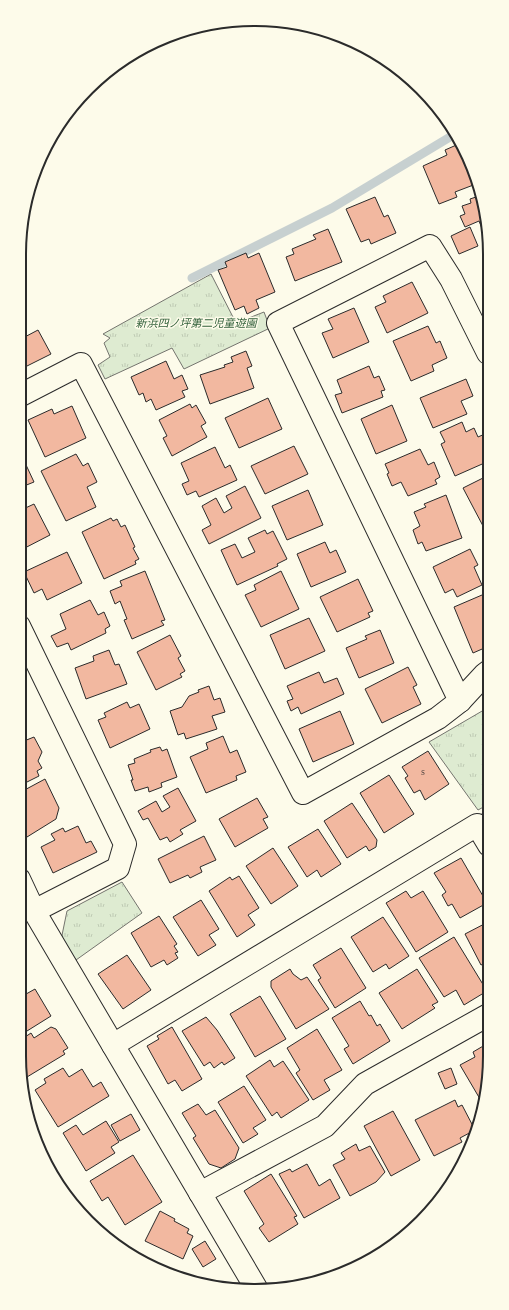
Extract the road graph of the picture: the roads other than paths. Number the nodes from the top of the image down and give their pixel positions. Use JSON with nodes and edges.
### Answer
{"nodes":[{"id":1,"x":483,"y":343,"type":"edge"},
{"id":2,"x":26,"y":392,"type":"edge"},
{"id":3,"x":26,"y":640,"type":"edge"},
{"id":4,"x":483,"y":676,"type":"edge"},
{"id":5,"x":460,"y":701,"type":"junction"},
{"id":6,"x":483,"y":834,"type":"edge"},
{"id":7,"x":26,"y":894,"type":"edge"},
{"id":8,"x":34,"y":911,"type":"junction"},
{"id":9,"x":483,"y":1018,"type":"edge"},
{"id":10,"x":113,"y":1045,"type":"junction"},
{"id":11,"x":200,"y":1193,"type":"junction"},
{"id":12,"x":254,"y":1284,"type":"edge"}],
"edges":[{"from":1,"to":5,"type":"street"},
{"from":2,"to":5,"type":"street"},
{"from":3,"to":8,"type":"street"},
{"from":4,"to":5,"type":"street"},
{"from":6,"to":10,"type":"street"},
{"from":7,"to":8,"type":"street"},
{"from":8,"to":10,"type":"street"},
{"from":9,"to":11,"type":"street"},
{"from":10,"to":11,"type":"street"},
{"from":11,"to":12,"type":"street"}]}
